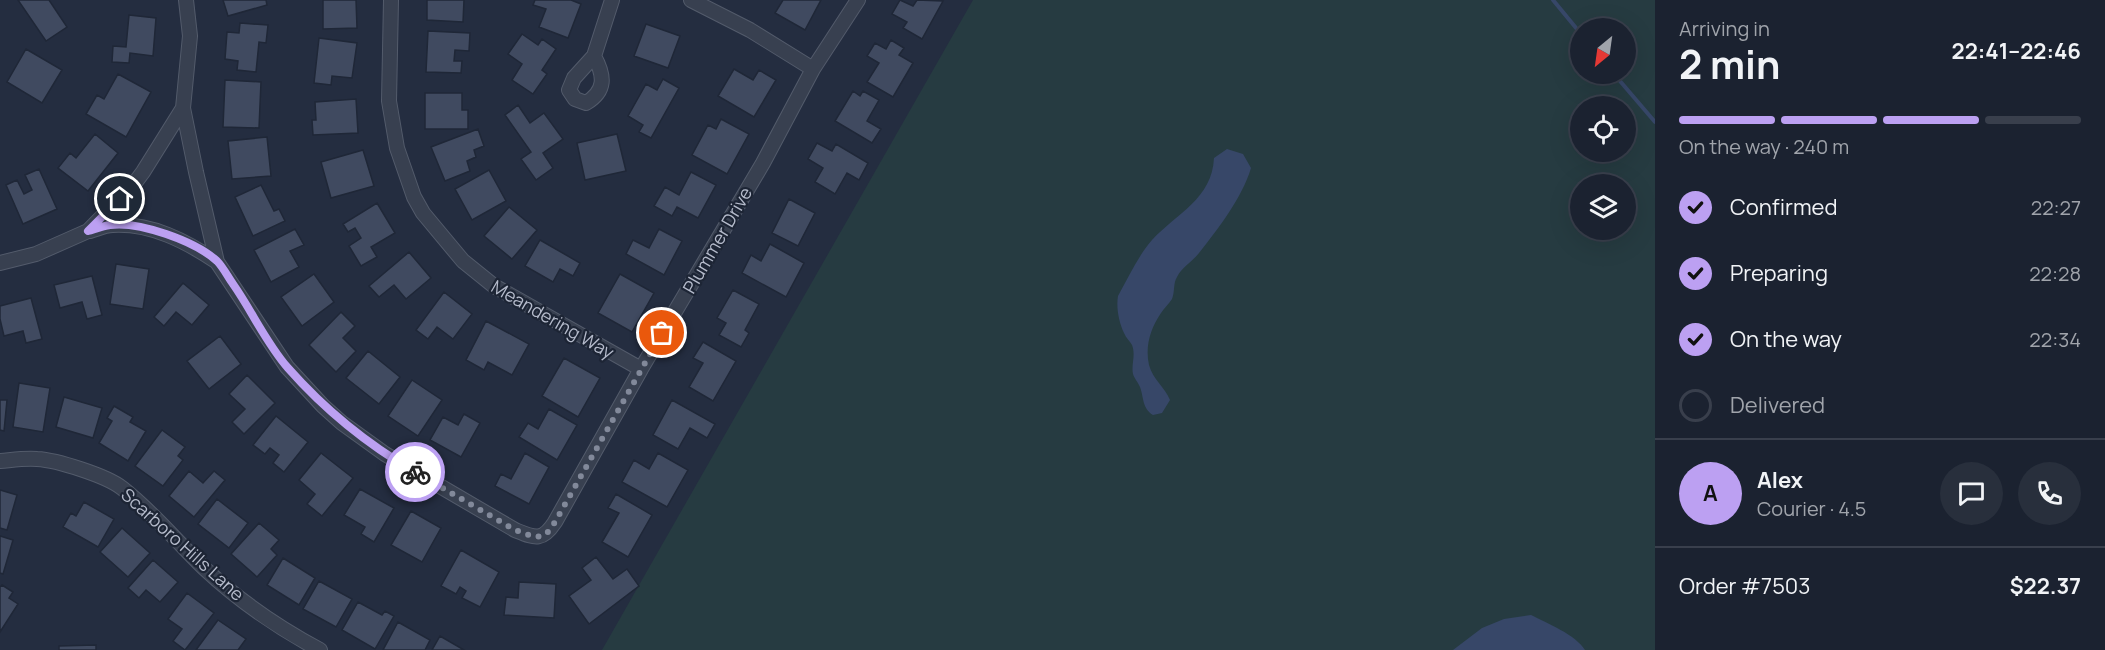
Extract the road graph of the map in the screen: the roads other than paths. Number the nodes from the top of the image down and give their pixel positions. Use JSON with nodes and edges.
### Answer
{"nodes":[{"id":1,"x":186,"y":0,"type":"edge"},
{"id":2,"x":391,"y":0,"type":"edge"},
{"id":3,"x":612,"y":0,"type":"edge"},
{"id":4,"x":691,"y":0,"type":"edge"},
{"id":5,"x":858,"y":0,"type":"edge"},
{"id":6,"x":594,"y":56,"type":"dead end"},
{"id":7,"x":813,"y":69,"type":"junction"},
{"id":8,"x":183,"y":108,"type":"junction"},
{"id":9,"x":88,"y":231,"type":"junction"},
{"id":10,"x":0,"y":262,"type":"edge"},
{"id":11,"x":217,"y":262,"type":"junction"},
{"id":12,"x":641,"y":369,"type":"junction"},
{"id":13,"x":0,"y":461,"type":"edge"},
{"id":14,"x":320,"y":650,"type":"edge"}],
"edges":[{"from":1,"to":8,"type":"street"},
{"from":2,"to":12,"type":"street","name":"Meandering Way"},
{"from":3,"to":6,"type":"street"},
{"from":4,"to":7,"type":"street"},
{"from":5,"to":7,"type":"street","name":"Plummer Drive"},
{"from":7,"to":12,"type":"street","name":"Plummer Drive"},
{"from":8,"to":9,"type":"street"},
{"from":8,"to":11,"type":"street","name":"Plummer Drive"},
{"from":9,"to":10,"type":"street"},
{"from":9,"to":11,"type":"street","name":"Plummer Drive"},
{"from":11,"to":12,"type":"street","name":"Plummer Drive"},
{"from":13,"to":14,"type":"street","name":"Scarboro Hills Lane"}]}
